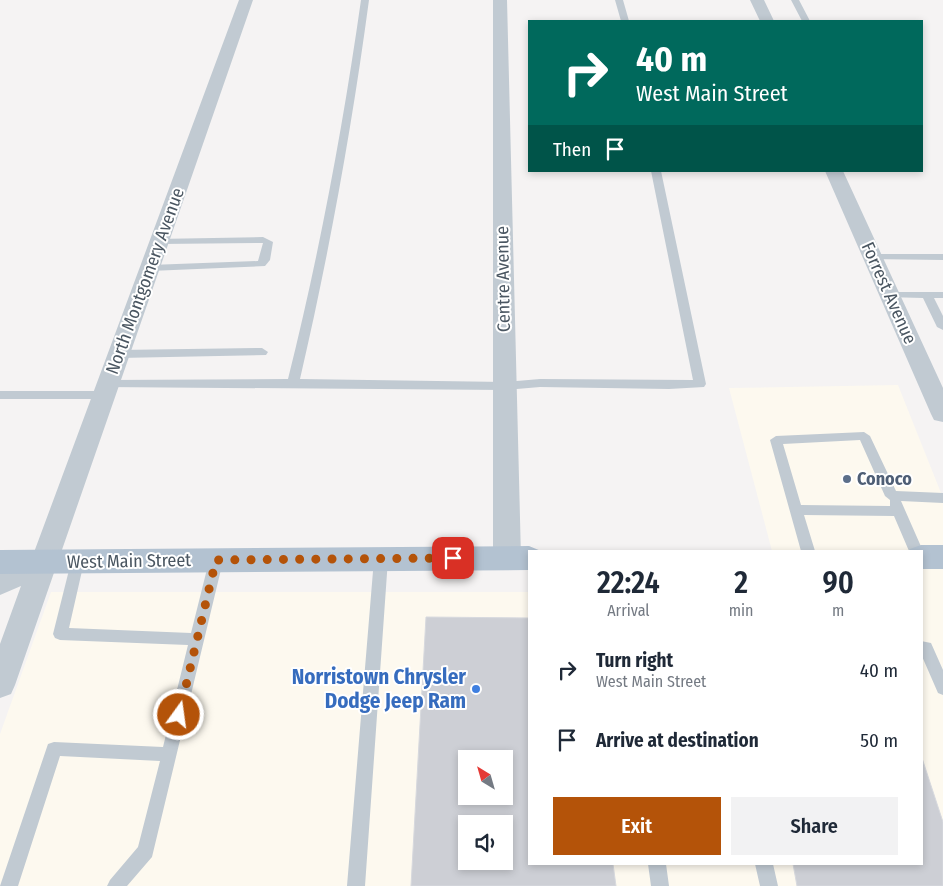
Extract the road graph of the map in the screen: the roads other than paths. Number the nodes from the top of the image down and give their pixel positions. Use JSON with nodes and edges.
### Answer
{"nodes":[{"id":1,"x":246,"y":0,"type":"edge"},
{"id":2,"x":365,"y":0,"type":"edge"},
{"id":3,"x":500,"y":0,"type":"edge"},
{"id":4,"x":620,"y":0,"type":"edge"},
{"id":5,"x":757,"y":0,"type":"edge"},
{"id":6,"x":795,"y":0,"type":"edge"},
{"id":7,"x":625,"y":20,"type":"edge"},
{"id":8,"x":767,"y":20,"type":"edge"},
{"id":9,"x":805,"y":20,"type":"edge"},
{"id":10,"x":656,"y":172,"type":"edge"},
{"id":11,"x":834,"y":172,"type":"edge"},
{"id":12,"x":160,"y":241,"type":"junction"},
{"id":13,"x":873,"y":257,"type":"junction"},
{"id":14,"x":943,"y":257,"type":"edge"},
{"id":15,"x":150,"y":268,"type":"junction"},
{"id":16,"x":890,"y":295,"type":"junction"},
{"id":17,"x":926,"y":295,"type":"junction"},
{"id":18,"x":943,"y":295,"type":"edge"},
{"id":19,"x":943,"y":327,"type":"edge"},
{"id":20,"x":262,"y":352,"type":"dead end"},
{"id":21,"x":119,"y":354,"type":"junction"},
{"id":22,"x":293,"y":383,"type":"junction"},
{"id":23,"x":505,"y":386,"type":"junction"},
{"id":24,"x":937,"y":386,"type":"edge"},
{"id":25,"x":106,"y":390,"type":"junction"},
{"id":26,"x":0,"y":395,"type":"edge"},
{"id":27,"x":943,"y":414,"type":"edge"},
{"id":28,"x":892,"y":496,"type":"junction"},
{"id":29,"x":943,"y":498,"type":"edge"},
{"id":30,"x":796,"y":510,"type":"junction"},
{"id":31,"x":898,"y":511,"type":"junction"},
{"id":32,"x":808,"y":550,"type":"edge"},
{"id":33,"x":916,"y":550,"type":"edge"},
{"id":34,"x":923,"y":557,"type":"edge"},
{"id":35,"x":943,"y":557,"type":"edge"},
{"id":36,"x":518,"y":558,"type":"edge"},
{"id":37,"x":381,"y":559,"type":"junction"},
{"id":38,"x":216,"y":560,"type":"junction"},
{"id":39,"x":0,"y":562,"type":"edge"},
{"id":40,"x":44,"y":562,"type":"junction"},
{"id":41,"x":78,"y":562,"type":"junction"},
{"id":42,"x":0,"y":584,"type":"edge"},
{"id":43,"x":197,"y":639,"type":"junction"},
{"id":44,"x":923,"y":647,"type":"edge"},
{"id":45,"x":0,"y":685,"type":"edge"},
{"id":46,"x":943,"y":688,"type":"edge"},
{"id":47,"x":169,"y":754,"type":"junction"},
{"id":48,"x":657,"y":865,"type":"edge"},
{"id":49,"x":764,"y":865,"type":"edge"},
{"id":50,"x":9,"y":886,"type":"edge"},
{"id":51,"x":116,"y":886,"type":"edge"},
{"id":52,"x":356,"y":886,"type":"edge"},
{"id":53,"x":660,"y":886,"type":"edge"},
{"id":54,"x":769,"y":886,"type":"edge"}],
"edges":[{"from":1,"to":12,"type":"street","name":"North Montgomery Avenue"},
{"from":2,"to":22,"type":"lane"},
{"from":3,"to":23,"type":"street","name":"Centre Avenue"},
{"from":4,"to":7,"type":"lane"},
{"from":5,"to":8,"type":"street"},
{"from":6,"to":9,"type":"lane"},
{"from":10,"to":23,"type":"lane"},
{"from":11,"to":13,"type":"street","name":"Forrest Avenue"},
{"from":12,"to":15,"type":"street","name":"North Montgomery Avenue"},
{"from":12,"to":15,"type":"lane"},
{"from":13,"to":14,"type":"lane"},
{"from":13,"to":16,"type":"street","name":"Forrest Avenue"},
{"from":15,"to":21,"type":"street","name":"North Montgomery Avenue"},
{"from":16,"to":17,"type":"lane"},
{"from":16,"to":24,"type":"street","name":"Forrest Avenue"},
{"from":17,"to":18,"type":"lane"},
{"from":17,"to":19,"type":"lane"},
{"from":20,"to":21,"type":"lane"},
{"from":21,"to":25,"type":"street","name":"North Montgomery Avenue"},
{"from":22,"to":23,"type":"lane"},
{"from":22,"to":25,"type":"lane"},
{"from":23,"to":36,"type":"street","name":"Centre Avenue"},
{"from":24,"to":27,"type":"street","name":"Forrest Avenue"},
{"from":25,"to":26,"type":"lane"},
{"from":25,"to":40,"type":"street","name":"North Montgomery Avenue"},
{"from":28,"to":29,"type":"lane"},
{"from":28,"to":30,"type":"lane"},
{"from":28,"to":31,"type":"lane"},
{"from":30,"to":31,"type":"lane"},
{"from":30,"to":32,"type":"lane"},
{"from":31,"to":33,"type":"lane"},
{"from":34,"to":35,"type":"main road"},
{"from":36,"to":37,"type":"main road","name":"West Main Street"},
{"from":37,"to":38,"type":"main road","name":"West Main Street"},
{"from":37,"to":52,"type":"lane"},
{"from":38,"to":41,"type":"main road","name":"West Main Street"},
{"from":38,"to":43,"type":"lane"},
{"from":39,"to":40,"type":"main road","name":"West Main Street"},
{"from":40,"to":41,"type":"main road","name":"West Main Street"},
{"from":40,"to":42,"type":"street"},
{"from":40,"to":45,"type":"street","name":"North Montgomery Avenue"},
{"from":41,"to":43,"type":"lane"},
{"from":43,"to":47,"type":"lane"},
{"from":44,"to":46,"type":"lane"},
{"from":47,"to":50,"type":"lane"},
{"from":47,"to":51,"type":"lane"},
{"from":48,"to":53,"type":"lane"},
{"from":49,"to":54,"type":"lane"}]}
